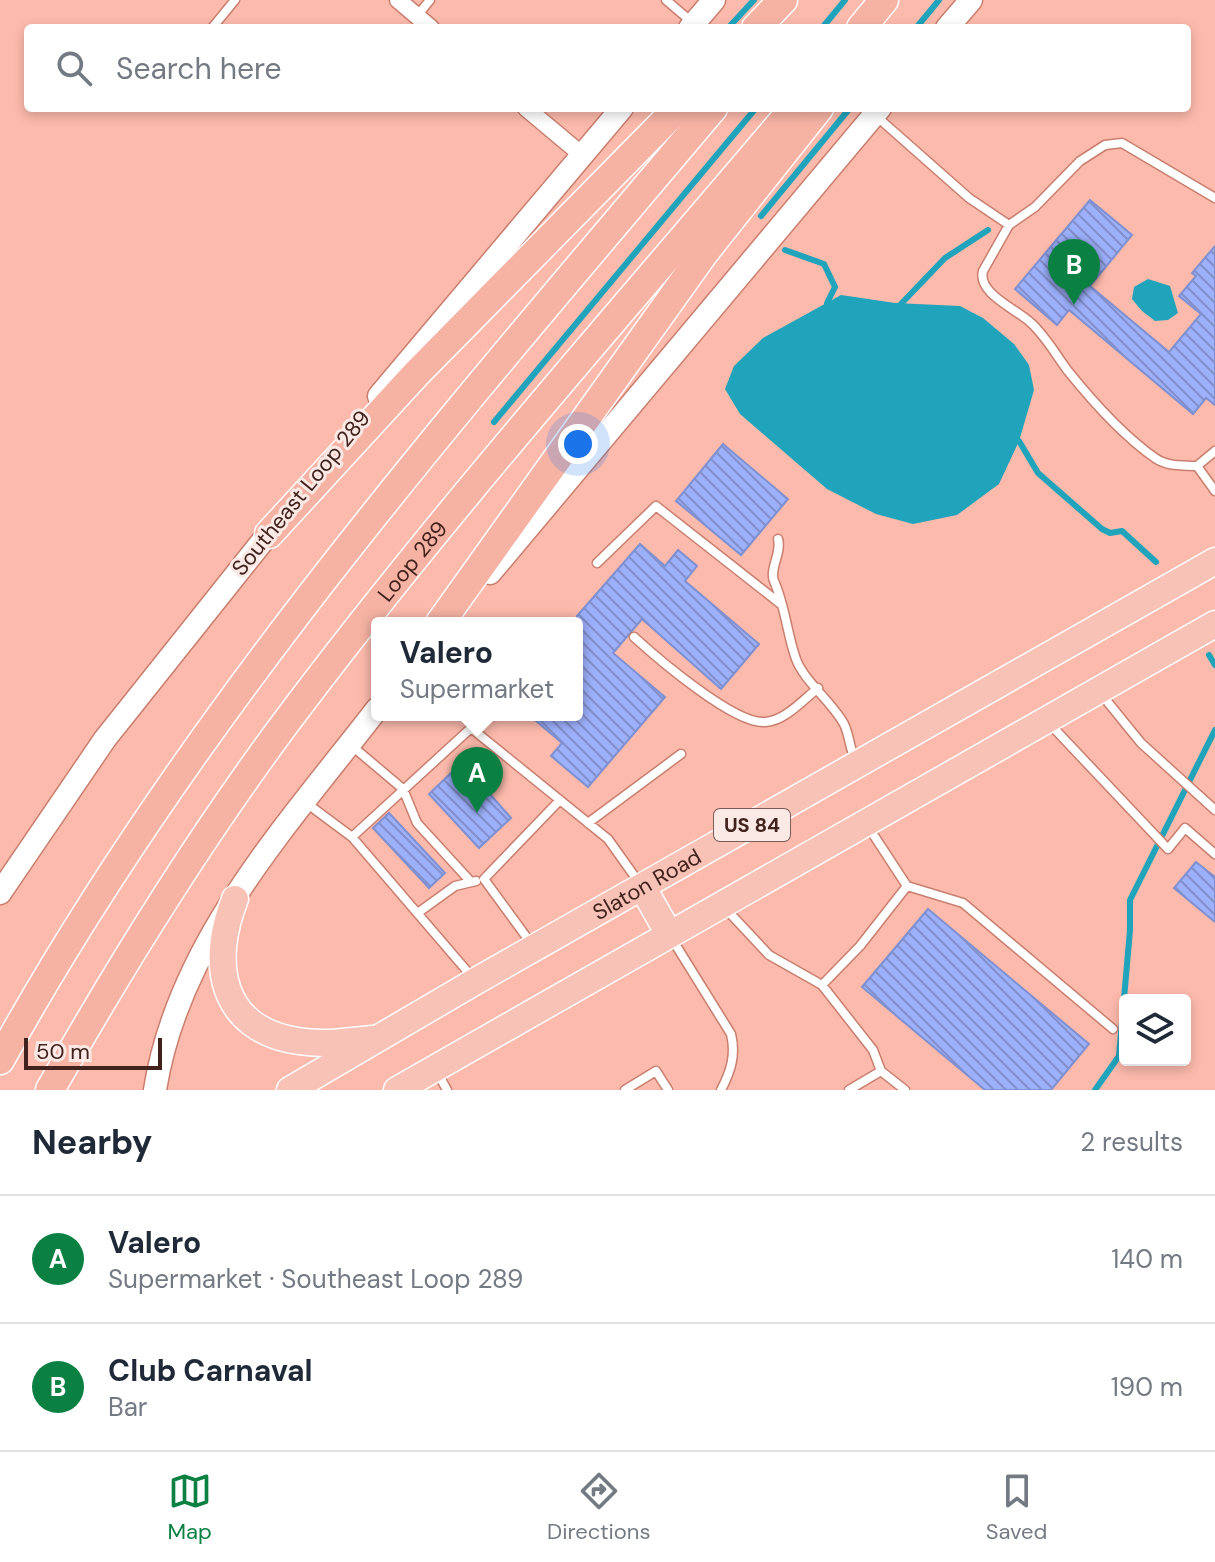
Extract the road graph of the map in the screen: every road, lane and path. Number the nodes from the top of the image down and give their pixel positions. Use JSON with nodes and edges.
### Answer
{"nodes":[{"id":1,"x":235,"y":0,"type":"edge"},
{"id":2,"x":398,"y":0,"type":"edge"},
{"id":3,"x":430,"y":0,"type":"edge"},
{"id":4,"x":666,"y":0,"type":"edge"},
{"id":5,"x":714,"y":0,"type":"edge"},
{"id":6,"x":783,"y":0,"type":"edge"},
{"id":7,"x":803,"y":0,"type":"edge"},
{"id":8,"x":884,"y":0,"type":"edge"},
{"id":9,"x":906,"y":0,"type":"edge"},
{"id":10,"x":971,"y":0,"type":"edge"},
{"id":11,"x":417,"y":16,"type":"junction"},
{"id":12,"x":215,"y":24,"type":"edge"},
{"id":13,"x":426,"y":24,"type":"edge"},
{"id":14,"x":690,"y":24,"type":"edge"},
{"id":15,"x":694,"y":24,"type":"edge"},
{"id":16,"x":760,"y":24,"type":"edge"},
{"id":17,"x":783,"y":24,"type":"edge"},
{"id":18,"x":864,"y":24,"type":"edge"},
{"id":19,"x":886,"y":24,"type":"edge"},
{"id":20,"x":950,"y":24,"type":"edge"},
{"id":21,"x":531,"y":112,"type":"edge"},
{"id":22,"x":619,"y":112,"type":"edge"},
{"id":23,"x":674,"y":112,"type":"edge"},
{"id":24,"x":710,"y":112,"type":"edge"},
{"id":25,"x":791,"y":112,"type":"edge"},
{"id":26,"x":816,"y":112,"type":"edge"},
{"id":27,"x":877,"y":112,"type":"edge"},
{"id":28,"x":879,"y":112,"type":"edge"},
{"id":29,"x":582,"y":155,"type":"junction"},
{"id":30,"x":1215,"y":198,"type":"edge"},
{"id":31,"x":1009,"y":225,"type":"junction"},
{"id":32,"x":1215,"y":451,"type":"edge"},
{"id":33,"x":1197,"y":466,"type":"junction"},
{"id":34,"x":1215,"y":491,"type":"edge"},
{"id":35,"x":269,"y":534,"type":"junction"},
{"id":36,"x":778,"y":539,"type":"dead end"},
{"id":37,"x":1215,"y":561,"type":"edge"},
{"id":38,"x":597,"y":563,"type":"dead end"},
{"id":39,"x":782,"y":605,"type":"junction"},
{"id":40,"x":444,"y":617,"type":"edge"},
{"id":41,"x":453,"y":617,"type":"edge"},
{"id":42,"x":1215,"y":624,"type":"edge"},
{"id":43,"x":634,"y":637,"type":"dead end"},
{"id":44,"x":818,"y":688,"type":"junction"},
{"id":45,"x":1099,"y":691,"type":"junction"},
{"id":46,"x":371,"y":717,"type":"edge"},
{"id":47,"x":1045,"y":719,"type":"junction"},
{"id":48,"x":350,"y":744,"type":"junction"},
{"id":49,"x":681,"y":754,"type":"dead end"},
{"id":50,"x":858,"y":764,"type":"junction"},
{"id":51,"x":403,"y":789,"type":"junction"},
{"id":52,"x":560,"y":800,"type":"junction"},
{"id":53,"x":305,"y":802,"type":"junction"},
{"id":54,"x":1215,"y":810,"type":"edge"},
{"id":55,"x":865,"y":822,"type":"junction"},
{"id":56,"x":588,"y":823,"type":"junction"},
{"id":57,"x":352,"y":837,"type":"junction"},
{"id":58,"x":1215,"y":854,"type":"edge"},
{"id":59,"x":484,"y":879,"type":"junction"},
{"id":60,"x":471,"y":882,"type":"junction"},
{"id":61,"x":907,"y":886,"type":"junction"},
{"id":62,"x":643,"y":888,"type":"junction"},
{"id":63,"x":0,"y":893,"type":"edge"},
{"id":64,"x":235,"y":899,"type":"junction"},
{"id":65,"x":721,"y":904,"type":"junction"},
{"id":66,"x":419,"y":912,"type":"junction"},
{"id":67,"x":669,"y":934,"type":"junction"},
{"id":68,"x":535,"y":950,"type":"junction"},
{"id":69,"x":476,"y":981,"type":"junction"},
{"id":70,"x":822,"y":985,"type":"junction"},
{"id":71,"x":1113,"y":1029,"type":"dead end"},
{"id":72,"x":379,"y":1039,"type":"junction"},
{"id":73,"x":0,"y":1060,"type":"edge"},
{"id":74,"x":881,"y":1071,"type":"junction"},
{"id":75,"x":441,"y":1079,"type":"edge"},
{"id":76,"x":50,"y":1090,"type":"edge"},
{"id":77,"x":155,"y":1090,"type":"edge"},
{"id":78,"x":290,"y":1090,"type":"edge"},
{"id":79,"x":397,"y":1090,"type":"edge"},
{"id":80,"x":416,"y":1090,"type":"edge"},
{"id":81,"x":625,"y":1090,"type":"edge"},
{"id":82,"x":668,"y":1090,"type":"edge"},
{"id":83,"x":721,"y":1090,"type":"edge"},
{"id":84,"x":849,"y":1090,"type":"edge"},
{"id":85,"x":905,"y":1090,"type":"edge"}],
"edges":[{"from":1,"to":12,"type":"lane"},
{"from":2,"to":11,"type":"street"},
{"from":3,"to":11,"type":"lane"},
{"from":4,"to":14,"type":"lane"},
{"from":5,"to":15,"type":"main road"},
{"from":6,"to":16,"type":"highway"},
{"from":7,"to":17,"type":"highway"},
{"from":8,"to":18,"type":"highway"},
{"from":9,"to":19,"type":"highway"},
{"from":10,"to":20,"type":"main road"},
{"from":11,"to":13,"type":"street"},
{"from":21,"to":29,"type":"street"},
{"from":22,"to":29,"type":"main road","name":"Southeast Loop 289"},
{"from":23,"to":35,"type":"highway"},
{"from":24,"to":73,"type":"highway"},
{"from":25,"to":76,"type":"highway","name":"Loop 289"},
{"from":26,"to":40,"type":"highway"},
{"from":27,"to":41,"type":"main road"},
{"from":28,"to":31,"type":"lane"},
{"from":29,"to":35,"type":"main road","name":"Southeast Loop 289"},
{"from":30,"to":31,"type":"lane"},
{"from":31,"to":33,"type":"lane"},
{"from":32,"to":33,"type":"lane"},
{"from":33,"to":34,"type":"lane"},
{"from":35,"to":63,"type":"main road","name":"Southeast Loop 289"},
{"from":36,"to":39,"type":"lane"},
{"from":37,"to":50,"type":"highway","name":"Slaton Road","number":"US 84"},
{"from":38,"to":39,"type":"lane"},
{"from":39,"to":44,"type":"lane"},
{"from":42,"to":45,"type":"highway","number":"US 84"},
{"from":43,"to":44,"type":"lane"},
{"from":44,"to":50,"type":"lane"},
{"from":45,"to":47,"type":"highway","number":"US 84"},
{"from":45,"to":54,"type":"lane"},
{"from":46,"to":48,"type":"main road"},
{"from":47,"to":55,"type":"highway","number":"US 84"},
{"from":47,"to":58,"type":"lane"},
{"from":48,"to":51,"type":"lane"},
{"from":48,"to":53,"type":"main road"},
{"from":49,"to":56,"type":"lane"},
{"from":50,"to":62,"type":"highway","name":"Slaton Road","number":"US 84"},
{"from":51,"to":52,"type":"lane"},
{"from":51,"to":57,"type":"lane"},
{"from":51,"to":60,"type":"lane"},
{"from":52,"to":56,"type":"lane"},
{"from":52,"to":59,"type":"lane"},
{"from":53,"to":57,"type":"lane"},
{"from":53,"to":64,"type":"main road"},
{"from":55,"to":61,"type":"lane"},
{"from":55,"to":65,"type":"highway","number":"US 84"},
{"from":56,"to":62,"type":"lane"},
{"from":57,"to":66,"type":"lane"},
{"from":59,"to":60,"type":"lane"},
{"from":59,"to":68,"type":"lane"},
{"from":60,"to":66,"type":"lane"},
{"from":61,"to":70,"type":"lane"},
{"from":61,"to":71,"type":"lane"},
{"from":62,"to":67,"type":"highway"},
{"from":62,"to":68,"type":"highway","name":"Slaton Road","number":"US 84"},
{"from":64,"to":72,"type":"highway"},
{"from":64,"to":77,"type":"main road"},
{"from":65,"to":67,"type":"highway","number":"US 84"},
{"from":65,"to":70,"type":"lane"},
{"from":66,"to":69,"type":"lane"},
{"from":67,"to":75,"type":"highway","number":"US 84"},
{"from":67,"to":83,"type":"lane"},
{"from":68,"to":69,"type":"highway","name":"Slaton Road","number":"US 84"},
{"from":69,"to":72,"type":"highway","name":"Slaton Road","number":"US 84"},
{"from":70,"to":74,"type":"lane"},
{"from":72,"to":78,"type":"highway","name":"Slaton Road","number":"US 84"},
{"from":74,"to":84,"type":"lane"},
{"from":74,"to":85,"type":"lane"},
{"from":75,"to":79,"type":"highway","number":"US 84"},
{"from":75,"to":80,"type":"highway"},
{"from":81,"to":82,"type":"lane"}]}
